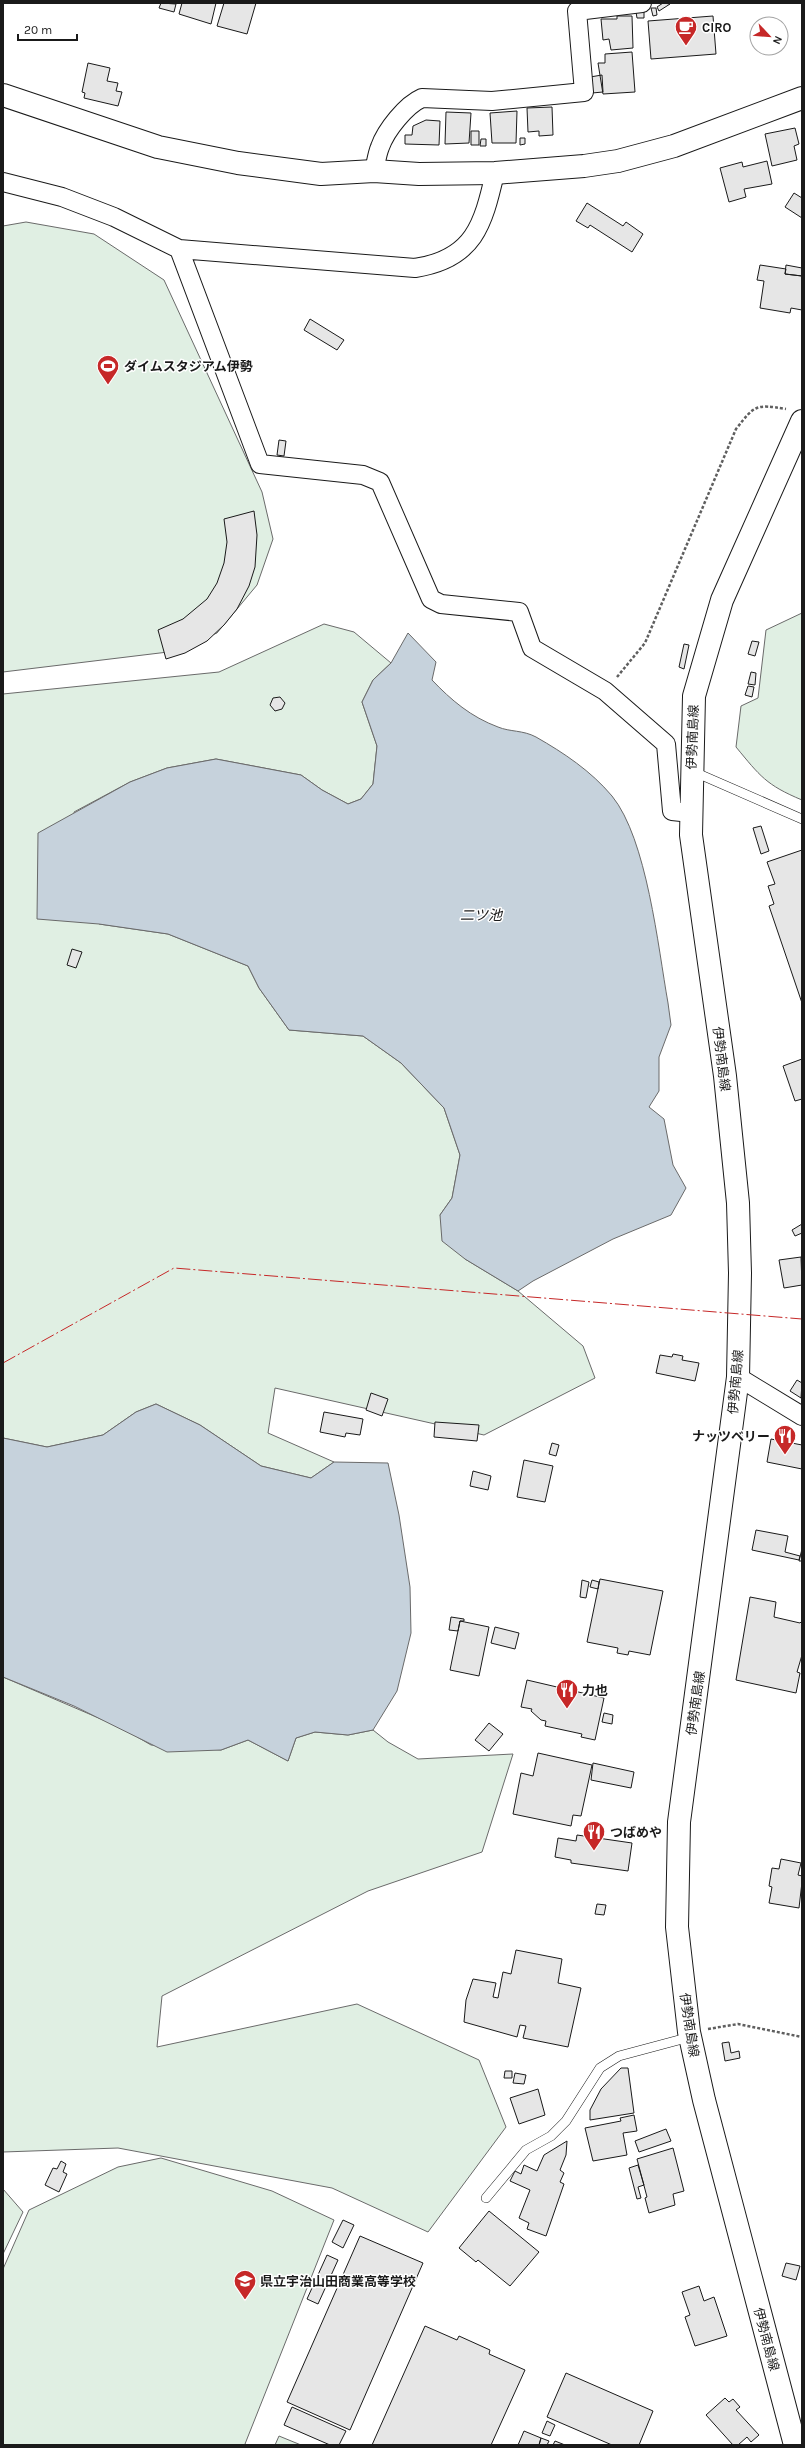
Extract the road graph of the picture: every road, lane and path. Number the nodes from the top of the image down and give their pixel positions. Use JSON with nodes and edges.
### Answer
{"nodes":[{"id":1,"x":642,"y":3,"type":"edge"},
{"id":2,"x":3,"y":95,"type":"edge"},
{"id":3,"x":802,"y":98,"type":"edge"},
{"id":4,"x":374,"y":171,"type":"junction"},
{"id":5,"x":495,"y":173,"type":"junction"},
{"id":6,"x":3,"y":182,"type":"edge"},
{"id":7,"x":179,"y":249,"type":"junction"},
{"id":8,"x":795,"y":415,"type":"edge"},
{"id":9,"x":605,"y":690,"type":"junction"},
{"id":10,"x":691,"y":770,"type":"junction"},
{"id":11,"x":691,"y":813,"type":"junction"},
{"id":12,"x":802,"y":820,"type":"edge"},
{"id":13,"x":738,"y":1377,"type":"junction"},
{"id":14,"x":802,"y":1416,"type":"edge"},
{"id":15,"x":690,"y":2034,"type":"junction"},
{"id":16,"x":802,"y":2037,"type":"edge"},
{"id":17,"x":486,"y":2198,"type":"dead end"},
{"id":18,"x":795,"y":2445,"type":"edge"}],
"edges":[{"from":1,"to":4,"type":"street"},
{"from":2,"to":4,"type":"main road"},
{"from":3,"to":5,"type":"main road"},
{"from":4,"to":5,"type":"main road"},
{"from":5,"to":7,"type":"street"},
{"from":6,"to":7,"type":"street"},
{"from":7,"to":9,"type":"street"},
{"from":8,"to":9,"type":"path"},
{"from":8,"to":10,"type":"main road","name":"伊勢南島線"},
{"from":9,"to":11,"type":"street"},
{"from":10,"to":11,"type":"main road","name":"伊勢南島線"},
{"from":10,"to":12,"type":"lane"},
{"from":11,"to":13,"type":"main road","name":"伊勢南島線"},
{"from":13,"to":14,"type":"street"},
{"from":13,"to":15,"type":"main road","name":"伊勢南島線"},
{"from":15,"to":16,"type":"path"},
{"from":15,"to":17,"type":"lane"},
{"from":15,"to":18,"type":"main road","name":"伊勢南島線"}]}
